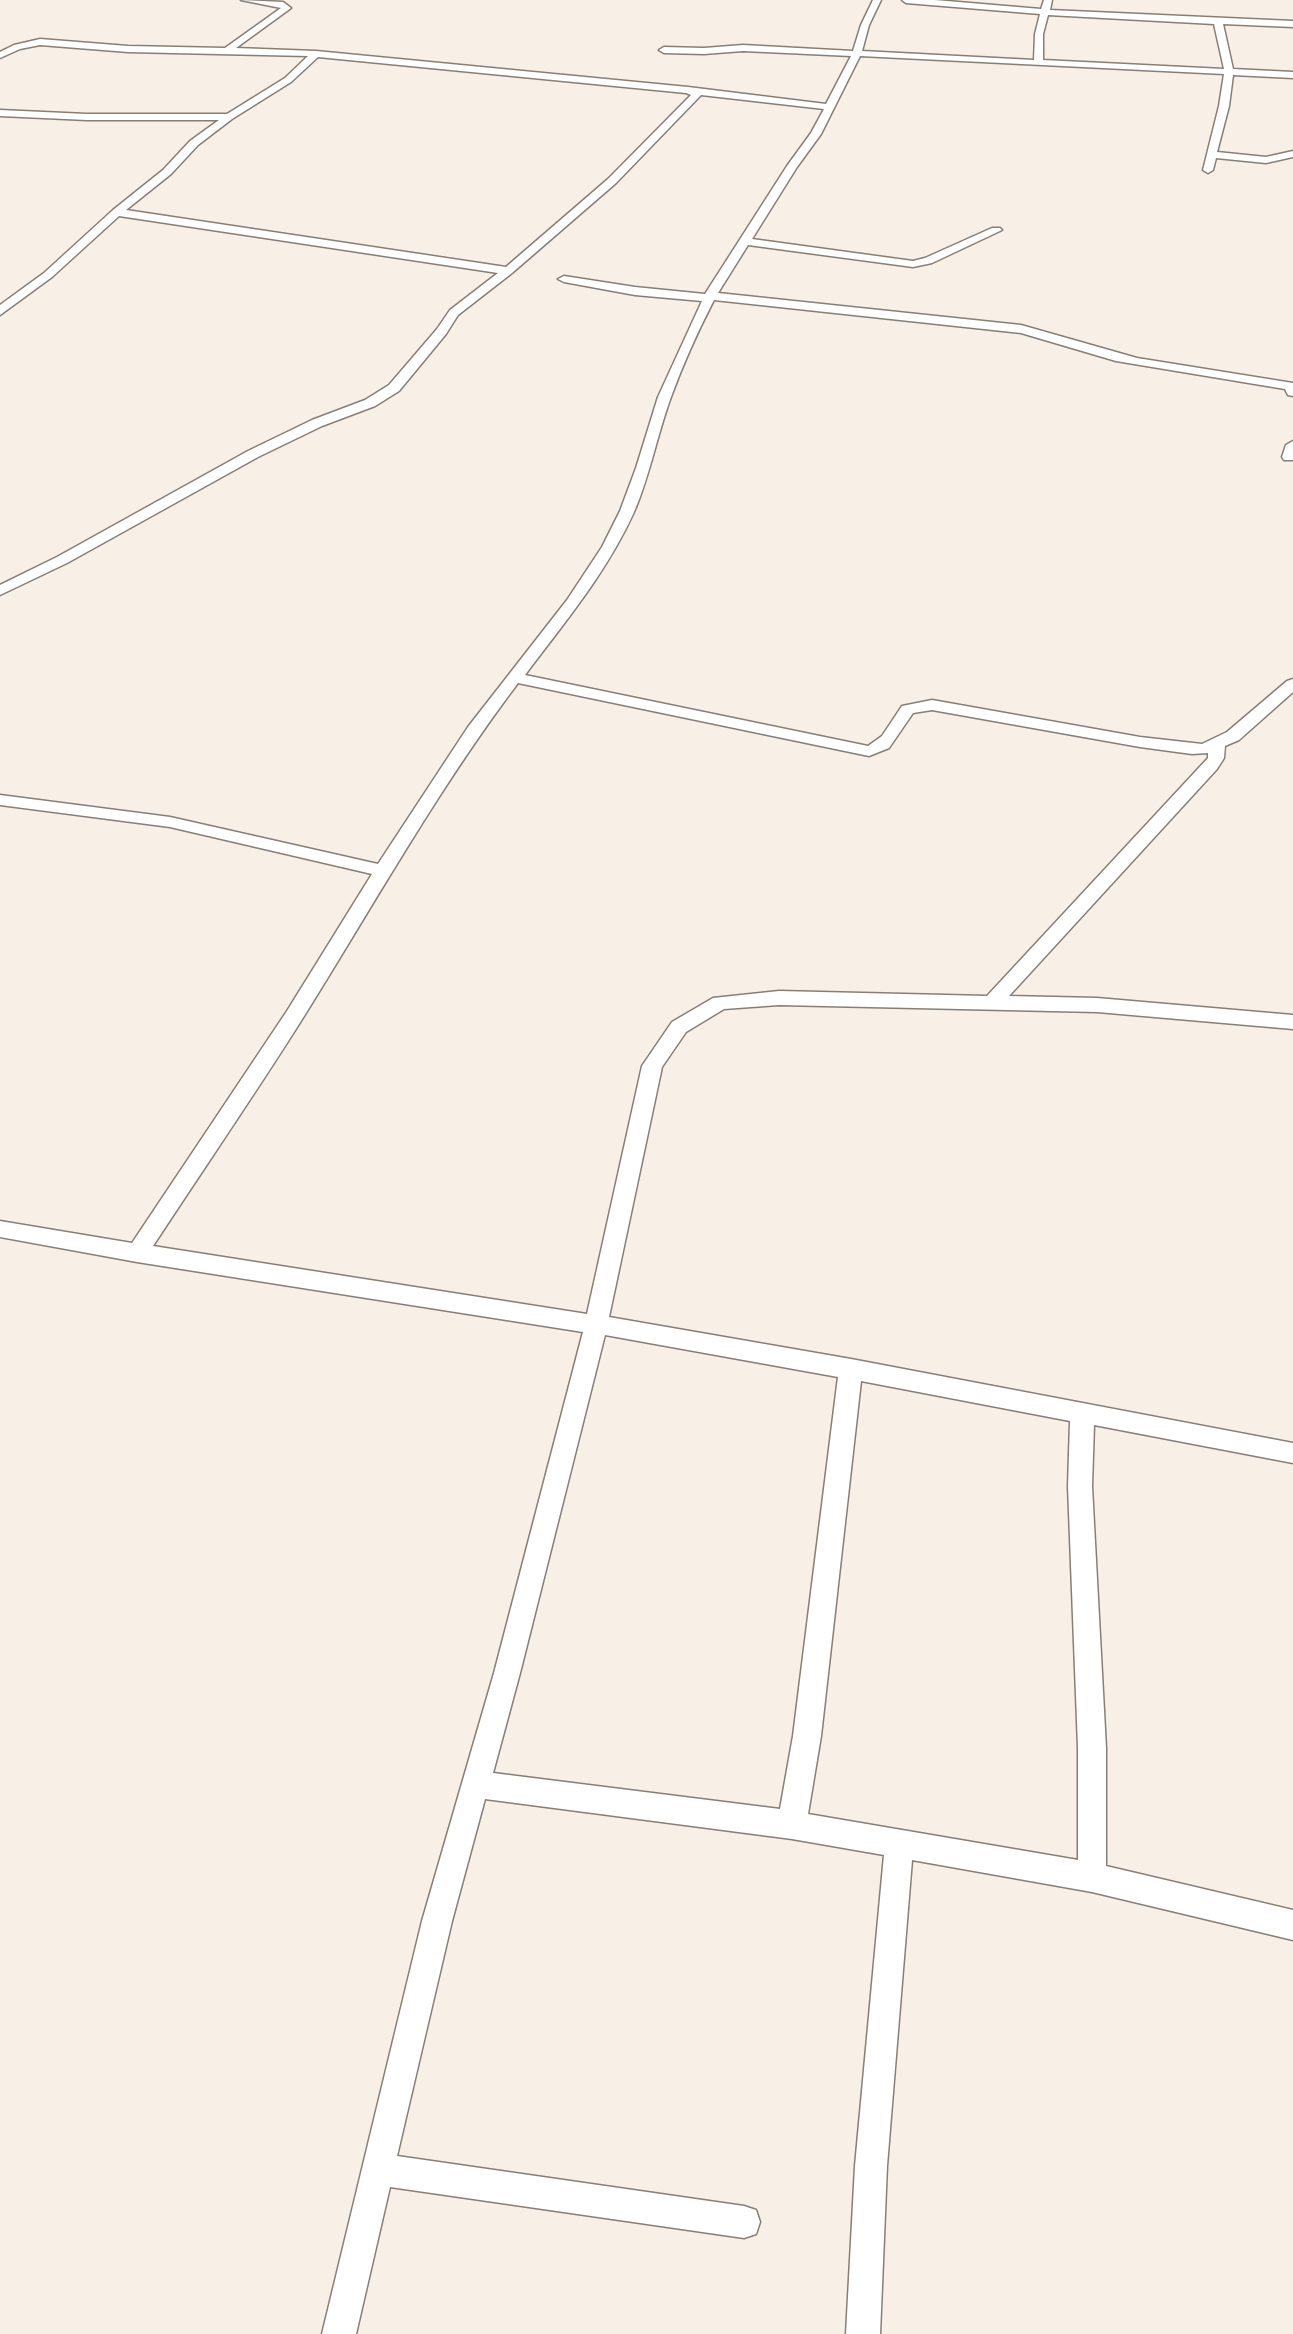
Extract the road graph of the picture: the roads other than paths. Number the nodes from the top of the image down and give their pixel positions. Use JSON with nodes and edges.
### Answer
{"nodes":[{"id":1,"x":245,"y":0,"type":"edge"},
{"id":2,"x":877,"y":0,"type":"edge"},
{"id":3,"x":906,"y":0,"type":"edge"},
{"id":4,"x":1048,"y":0,"type":"edge"},
{"id":5,"x":946,"y":2,"type":"edge"},
{"id":6,"x":1045,"y":13,"type":"junction"},
{"id":7,"x":1218,"y":22,"type":"junction"},
{"id":8,"x":1293,"y":24,"type":"edge"},
{"id":9,"x":227,"y":50,"type":"junction"},
{"id":10,"x":664,"y":50,"type":"dead end"},
{"id":11,"x":857,"y":53,"type":"junction"},
{"id":12,"x":316,"y":54,"type":"junction"},
{"id":13,"x":0,"y":55,"type":"edge"},
{"id":14,"x":1038,"y":63,"type":"junction"},
{"id":15,"x":1229,"y":72,"type":"junction"},
{"id":16,"x":1293,"y":75,"type":"edge"},
{"id":17,"x":697,"y":92,"type":"junction"},
{"id":18,"x":829,"y":107,"type":"junction"},
{"id":19,"x":0,"y":113,"type":"edge"},
{"id":20,"x":229,"y":117,"type":"junction"},
{"id":21,"x":1212,"y":154,"type":"junction"},
{"id":22,"x":1293,"y":154,"type":"edge"},
{"id":23,"x":1208,"y":170,"type":"dead end"},
{"id":24,"x":116,"y":212,"type":"junction"},
{"id":25,"x":996,"y":230,"type":"dead end"},
{"id":26,"x":745,"y":241,"type":"junction"},
{"id":27,"x":508,"y":271,"type":"junction"},
{"id":28,"x":564,"y":279,"type":"dead end"},
{"id":29,"x":709,"y":297,"type":"junction"},
{"id":30,"x":0,"y":311,"type":"edge"},
{"id":31,"x":1292,"y":385,"type":"edge"},
{"id":32,"x":0,"y":591,"type":"edge"},
{"id":33,"x":515,"y":678,"type":"junction"},
{"id":34,"x":1293,"y":684,"type":"edge"},
{"id":35,"x":1217,"y":745,"type":"junction"},
{"id":36,"x":0,"y":800,"type":"edge"},
{"id":37,"x":383,"y":871,"type":"junction"},
{"id":38,"x":993,"y":1002,"type":"junction"},
{"id":39,"x":1293,"y":1022,"type":"edge"},
{"id":40,"x":0,"y":1229,"type":"edge"},
{"id":41,"x":137,"y":1253,"type":"junction"},
{"id":42,"x":596,"y":1325,"type":"junction"},
{"id":43,"x":851,"y":1369,"type":"junction"},
{"id":44,"x":1082,"y":1414,"type":"junction"},
{"id":45,"x":1293,"y":1453,"type":"edge"},
{"id":46,"x":475,"y":1784,"type":"junction"},
{"id":47,"x":792,"y":1825,"type":"junction"},
{"id":48,"x":899,"y":1843,"type":"junction"},
{"id":49,"x":1092,"y":1877,"type":"junction"},
{"id":50,"x":1293,"y":1925,"type":"edge"},
{"id":51,"x":377,"y":2169,"type":"junction"},
{"id":52,"x":744,"y":2222,"type":"dead end"},
{"id":53,"x":339,"y":2334,"type":"edge"},
{"id":54,"x":863,"y":2334,"type":"edge"}],
"edges":[{"from":1,"to":9,"type":"street"},
{"from":2,"to":11,"type":"street"},
{"from":3,"to":5,"type":"street"},
{"from":4,"to":6,"type":"street"},
{"from":5,"to":6,"type":"street"},
{"from":6,"to":7,"type":"street"},
{"from":6,"to":14,"type":"street"},
{"from":7,"to":8,"type":"street"},
{"from":7,"to":15,"type":"street"},
{"from":9,"to":12,"type":"street"},
{"from":9,"to":13,"type":"street"},
{"from":10,"to":11,"type":"street"},
{"from":11,"to":14,"type":"street"},
{"from":11,"to":18,"type":"street"},
{"from":12,"to":17,"type":"street"},
{"from":12,"to":20,"type":"street"},
{"from":14,"to":15,"type":"street"},
{"from":15,"to":16,"type":"street"},
{"from":15,"to":21,"type":"street"},
{"from":17,"to":18,"type":"street"},
{"from":17,"to":27,"type":"street"},
{"from":18,"to":26,"type":"street"},
{"from":19,"to":20,"type":"street"},
{"from":20,"to":24,"type":"street"},
{"from":21,"to":22,"type":"street"},
{"from":21,"to":23,"type":"street"},
{"from":24,"to":27,"type":"street"},
{"from":24,"to":30,"type":"street"},
{"from":25,"to":26,"type":"street"},
{"from":26,"to":29,"type":"street"},
{"from":27,"to":32,"type":"street"},
{"from":28,"to":29,"type":"street"},
{"from":29,"to":31,"type":"street"},
{"from":29,"to":33,"type":"street"},
{"from":33,"to":35,"type":"street"},
{"from":33,"to":37,"type":"street"},
{"from":34,"to":35,"type":"street"},
{"from":35,"to":38,"type":"street"},
{"from":36,"to":37,"type":"street"},
{"from":37,"to":41,"type":"street"},
{"from":38,"to":39,"type":"street"},
{"from":38,"to":42,"type":"street"},
{"from":40,"to":41,"type":"street"},
{"from":41,"to":42,"type":"street"},
{"from":42,"to":43,"type":"street"},
{"from":42,"to":46,"type":"street"},
{"from":43,"to":44,"type":"street"},
{"from":43,"to":47,"type":"street"},
{"from":44,"to":45,"type":"street"},
{"from":44,"to":49,"type":"street"},
{"from":46,"to":47,"type":"street"},
{"from":46,"to":51,"type":"street"},
{"from":47,"to":48,"type":"street"},
{"from":48,"to":49,"type":"street"},
{"from":48,"to":54,"type":"street"},
{"from":49,"to":50,"type":"street"},
{"from":51,"to":52,"type":"street"},
{"from":51,"to":53,"type":"street"}]}
